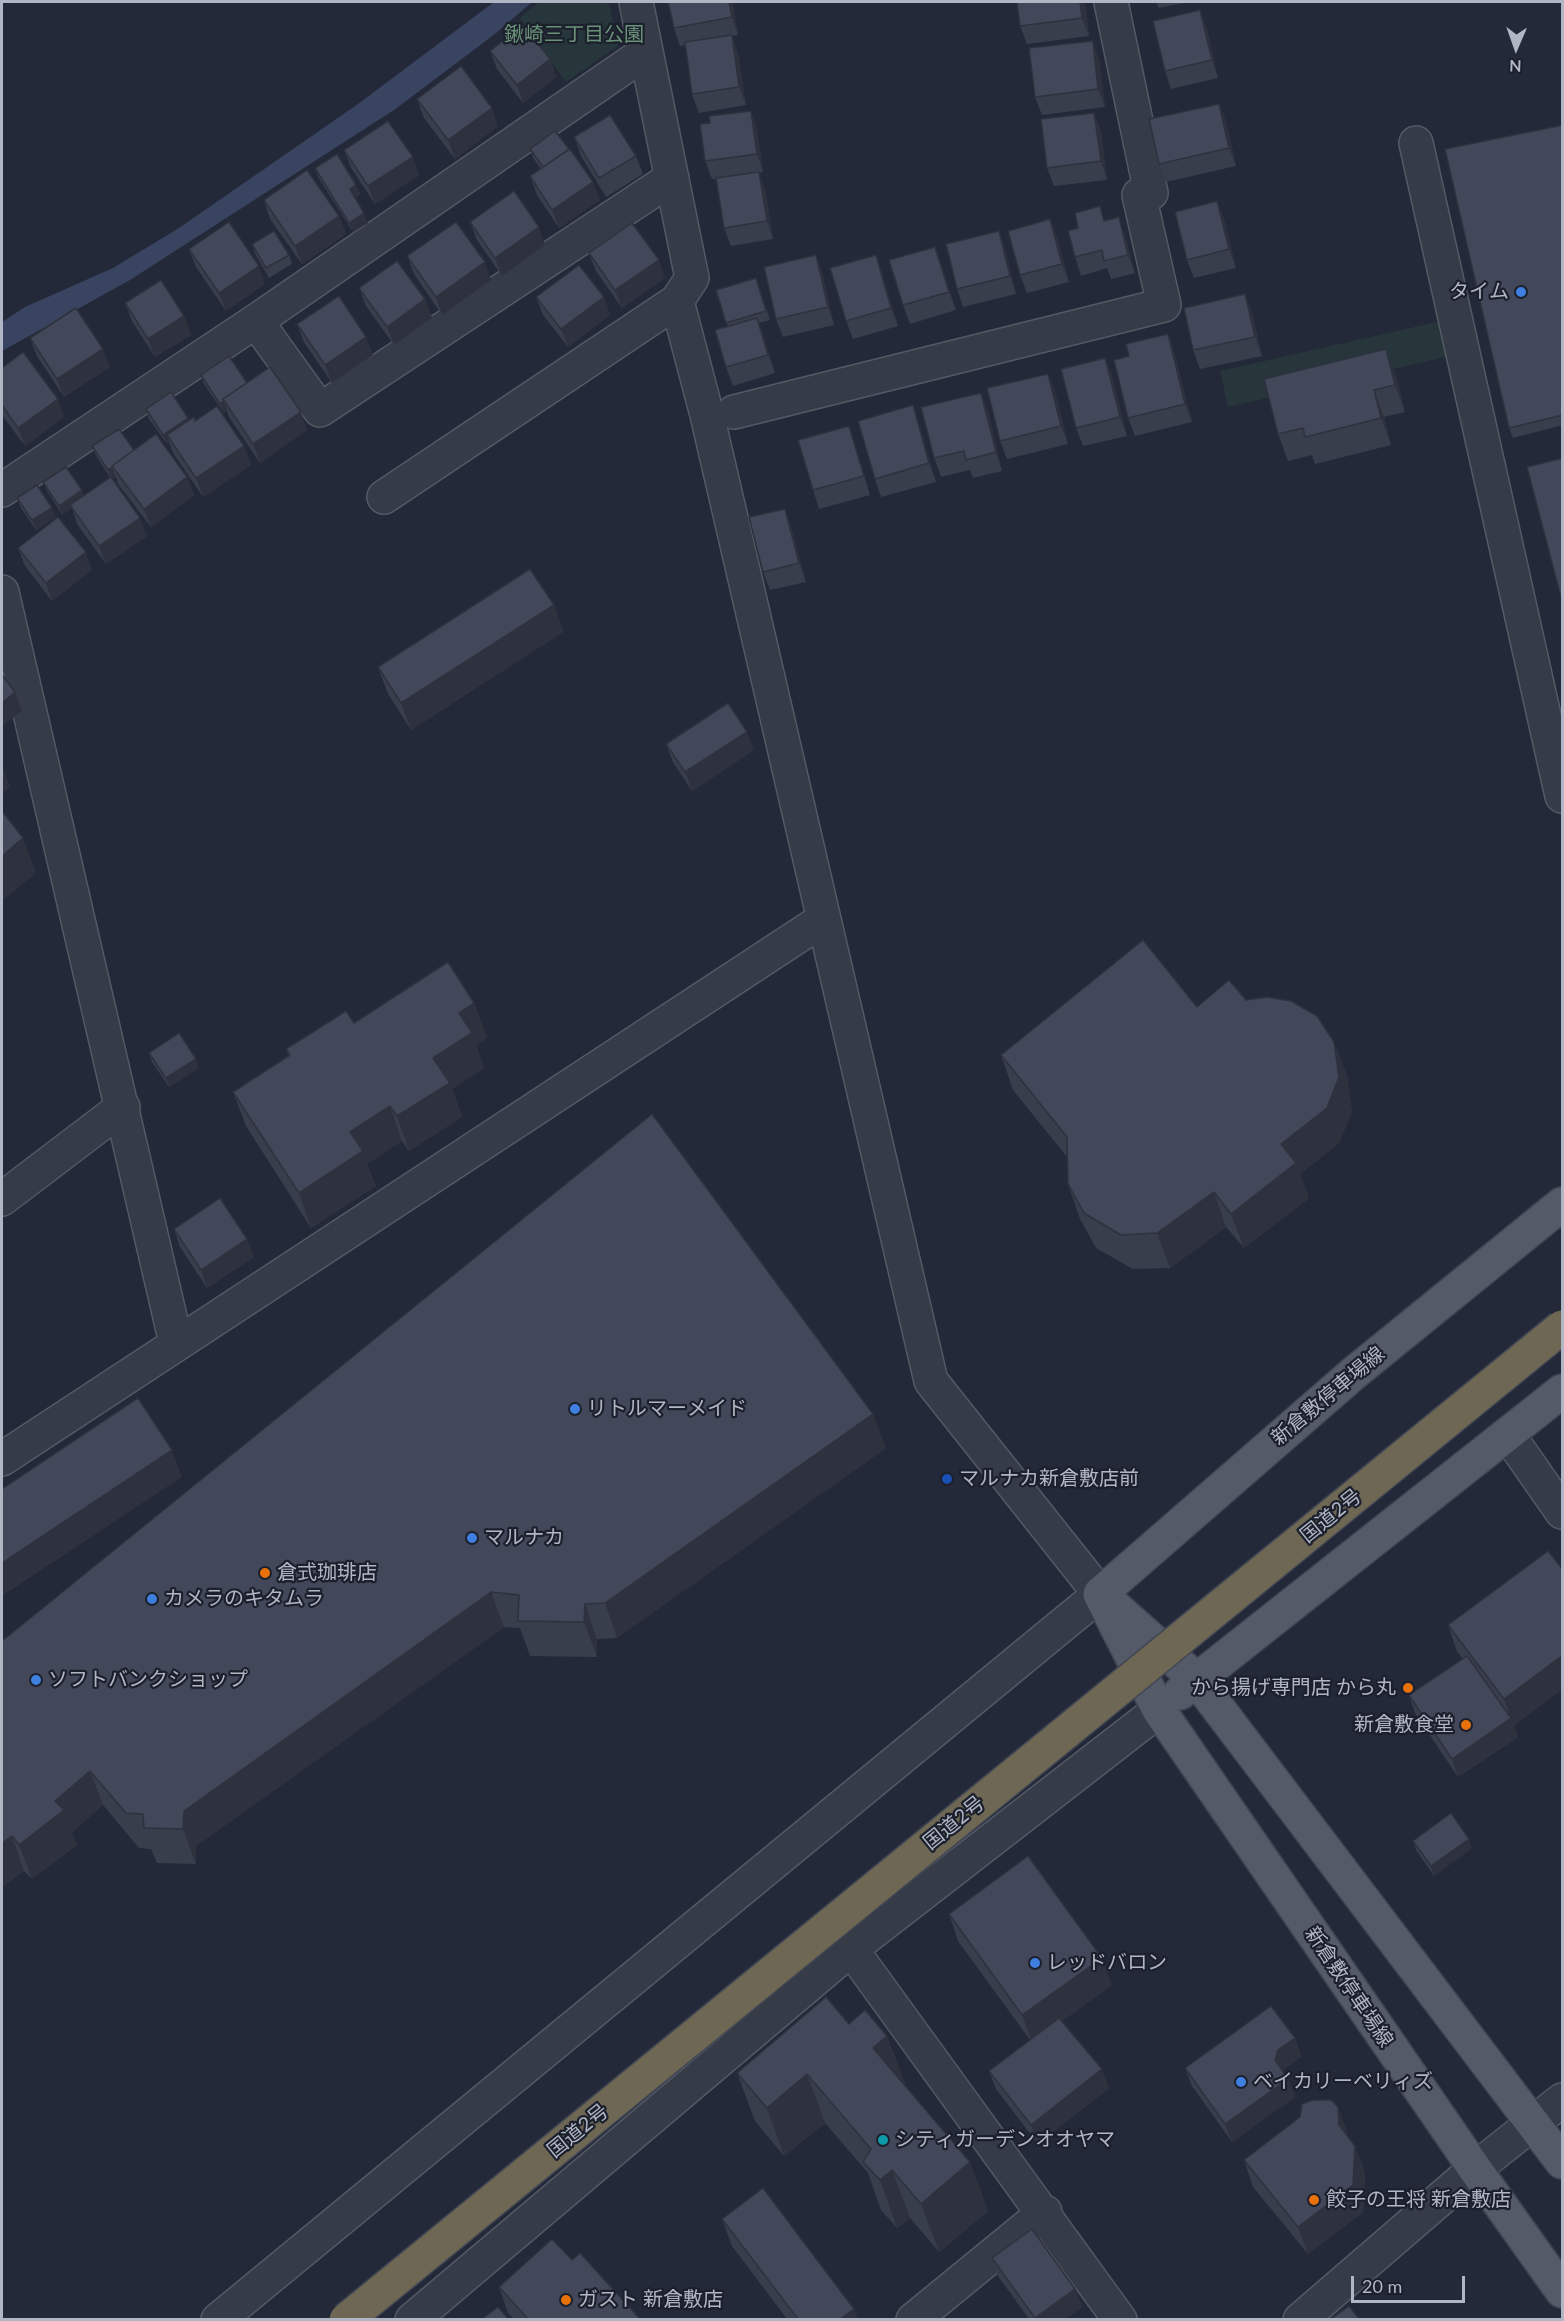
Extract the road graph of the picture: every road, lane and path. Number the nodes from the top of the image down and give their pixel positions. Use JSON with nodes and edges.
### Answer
{"nodes":[{"id":1,"x":636,"y":2,"type":"edge"},
{"id":2,"x":1111,"y":2,"type":"edge"},
{"id":3,"x":646,"y":52,"type":"junction"},
{"id":4,"x":1416,"y":143,"type":"dead end"},
{"id":5,"x":672,"y":178,"type":"junction"},
{"id":6,"x":677,"y":301,"type":"junction"},
{"id":7,"x":256,"y":321,"type":"junction"},
{"id":8,"x":734,"y":412,"type":"dead end"},
{"id":9,"x":2,"y":490,"type":"edge"},
{"id":10,"x":384,"y":497,"type":"dead end"},
{"id":11,"x":2,"y":600,"type":"edge"},
{"id":12,"x":1563,"y":796,"type":"edge"},
{"id":13,"x":825,"y":920,"type":"junction"},
{"id":14,"x":123,"y":1107,"type":"junction"},
{"id":15,"x":2,"y":1199,"type":"edge"},
{"id":16,"x":1563,"y":1204,"type":"edge"},
{"id":17,"x":1563,"y":1327,"type":"edge"},
{"id":18,"x":176,"y":1344,"type":"junction"},
{"id":19,"x":1563,"y":1391,"type":"edge"},
{"id":20,"x":1509,"y":1436,"type":"junction"},
{"id":21,"x":2,"y":1459,"type":"edge"},
{"id":22,"x":1563,"y":1512,"type":"edge"},
{"id":23,"x":1100,"y":1594,"type":"junction"},
{"id":24,"x":1196,"y":1680,"type":"junction"},
{"id":25,"x":1159,"y":1710,"type":"junction"},
{"id":26,"x":851,"y":1949,"type":"junction"},
{"id":27,"x":1563,"y":2100,"type":"edge"},
{"id":28,"x":1534,"y":2122,"type":"junction"},
{"id":29,"x":1563,"y":2162,"type":"edge"},
{"id":30,"x":1475,"y":2169,"type":"junction"},
{"id":31,"x":1045,"y":2212,"type":"junction"},
{"id":32,"x":1563,"y":2291,"type":"edge"},
{"id":33,"x":218,"y":2319,"type":"edge"},
{"id":34,"x":346,"y":2319,"type":"edge"},
{"id":35,"x":412,"y":2319,"type":"edge"},
{"id":36,"x":914,"y":2319,"type":"edge"},
{"id":37,"x":1120,"y":2319,"type":"edge"},
{"id":38,"x":1300,"y":2319,"type":"edge"}],
"edges":[{"from":1,"to":3,"type":"street"},
{"from":2,"to":8,"type":"street"},
{"from":3,"to":5,"type":"street"},
{"from":3,"to":7,"type":"street"},
{"from":4,"to":12,"type":"street"},
{"from":5,"to":6,"type":"street"},
{"from":5,"to":7,"type":"street"},
{"from":6,"to":10,"type":"street"},
{"from":6,"to":13,"type":"street"},
{"from":7,"to":9,"type":"street"},
{"from":11,"to":14,"type":"street"},
{"from":13,"to":18,"type":"street"},
{"from":13,"to":23,"type":"street"},
{"from":14,"to":15,"type":"street"},
{"from":14,"to":18,"type":"street"},
{"from":16,"to":23,"type":"main road","name":"新倉敷停車場線"},
{"from":17,"to":34,"type":"highway","name":"国道2号","bridge":true},
{"from":18,"to":21,"type":"street"},
{"from":19,"to":20,"type":"main road"},
{"from":20,"to":22,"type":"street"},
{"from":20,"to":24,"type":"main road"},
{"from":23,"to":24,"type":"main road"},
{"from":23,"to":25,"type":"main road","name":"新倉敷停車場線"},
{"from":23,"to":33,"type":"street"},
{"from":24,"to":25,"type":"main road"},
{"from":24,"to":28,"type":"main road"},
{"from":25,"to":26,"type":"street"},
{"from":25,"to":30,"type":"main road","name":"新倉敷停車場線"},
{"from":26,"to":31,"type":"street"},
{"from":26,"to":35,"type":"street"},
{"from":27,"to":28,"type":"street"},
{"from":28,"to":29,"type":"main road"},
{"from":28,"to":30,"type":"street"},
{"from":30,"to":32,"type":"main road","name":"新倉敷停車場線"},
{"from":30,"to":38,"type":"street"},
{"from":31,"to":36,"type":"street"},
{"from":31,"to":37,"type":"street"}]}
